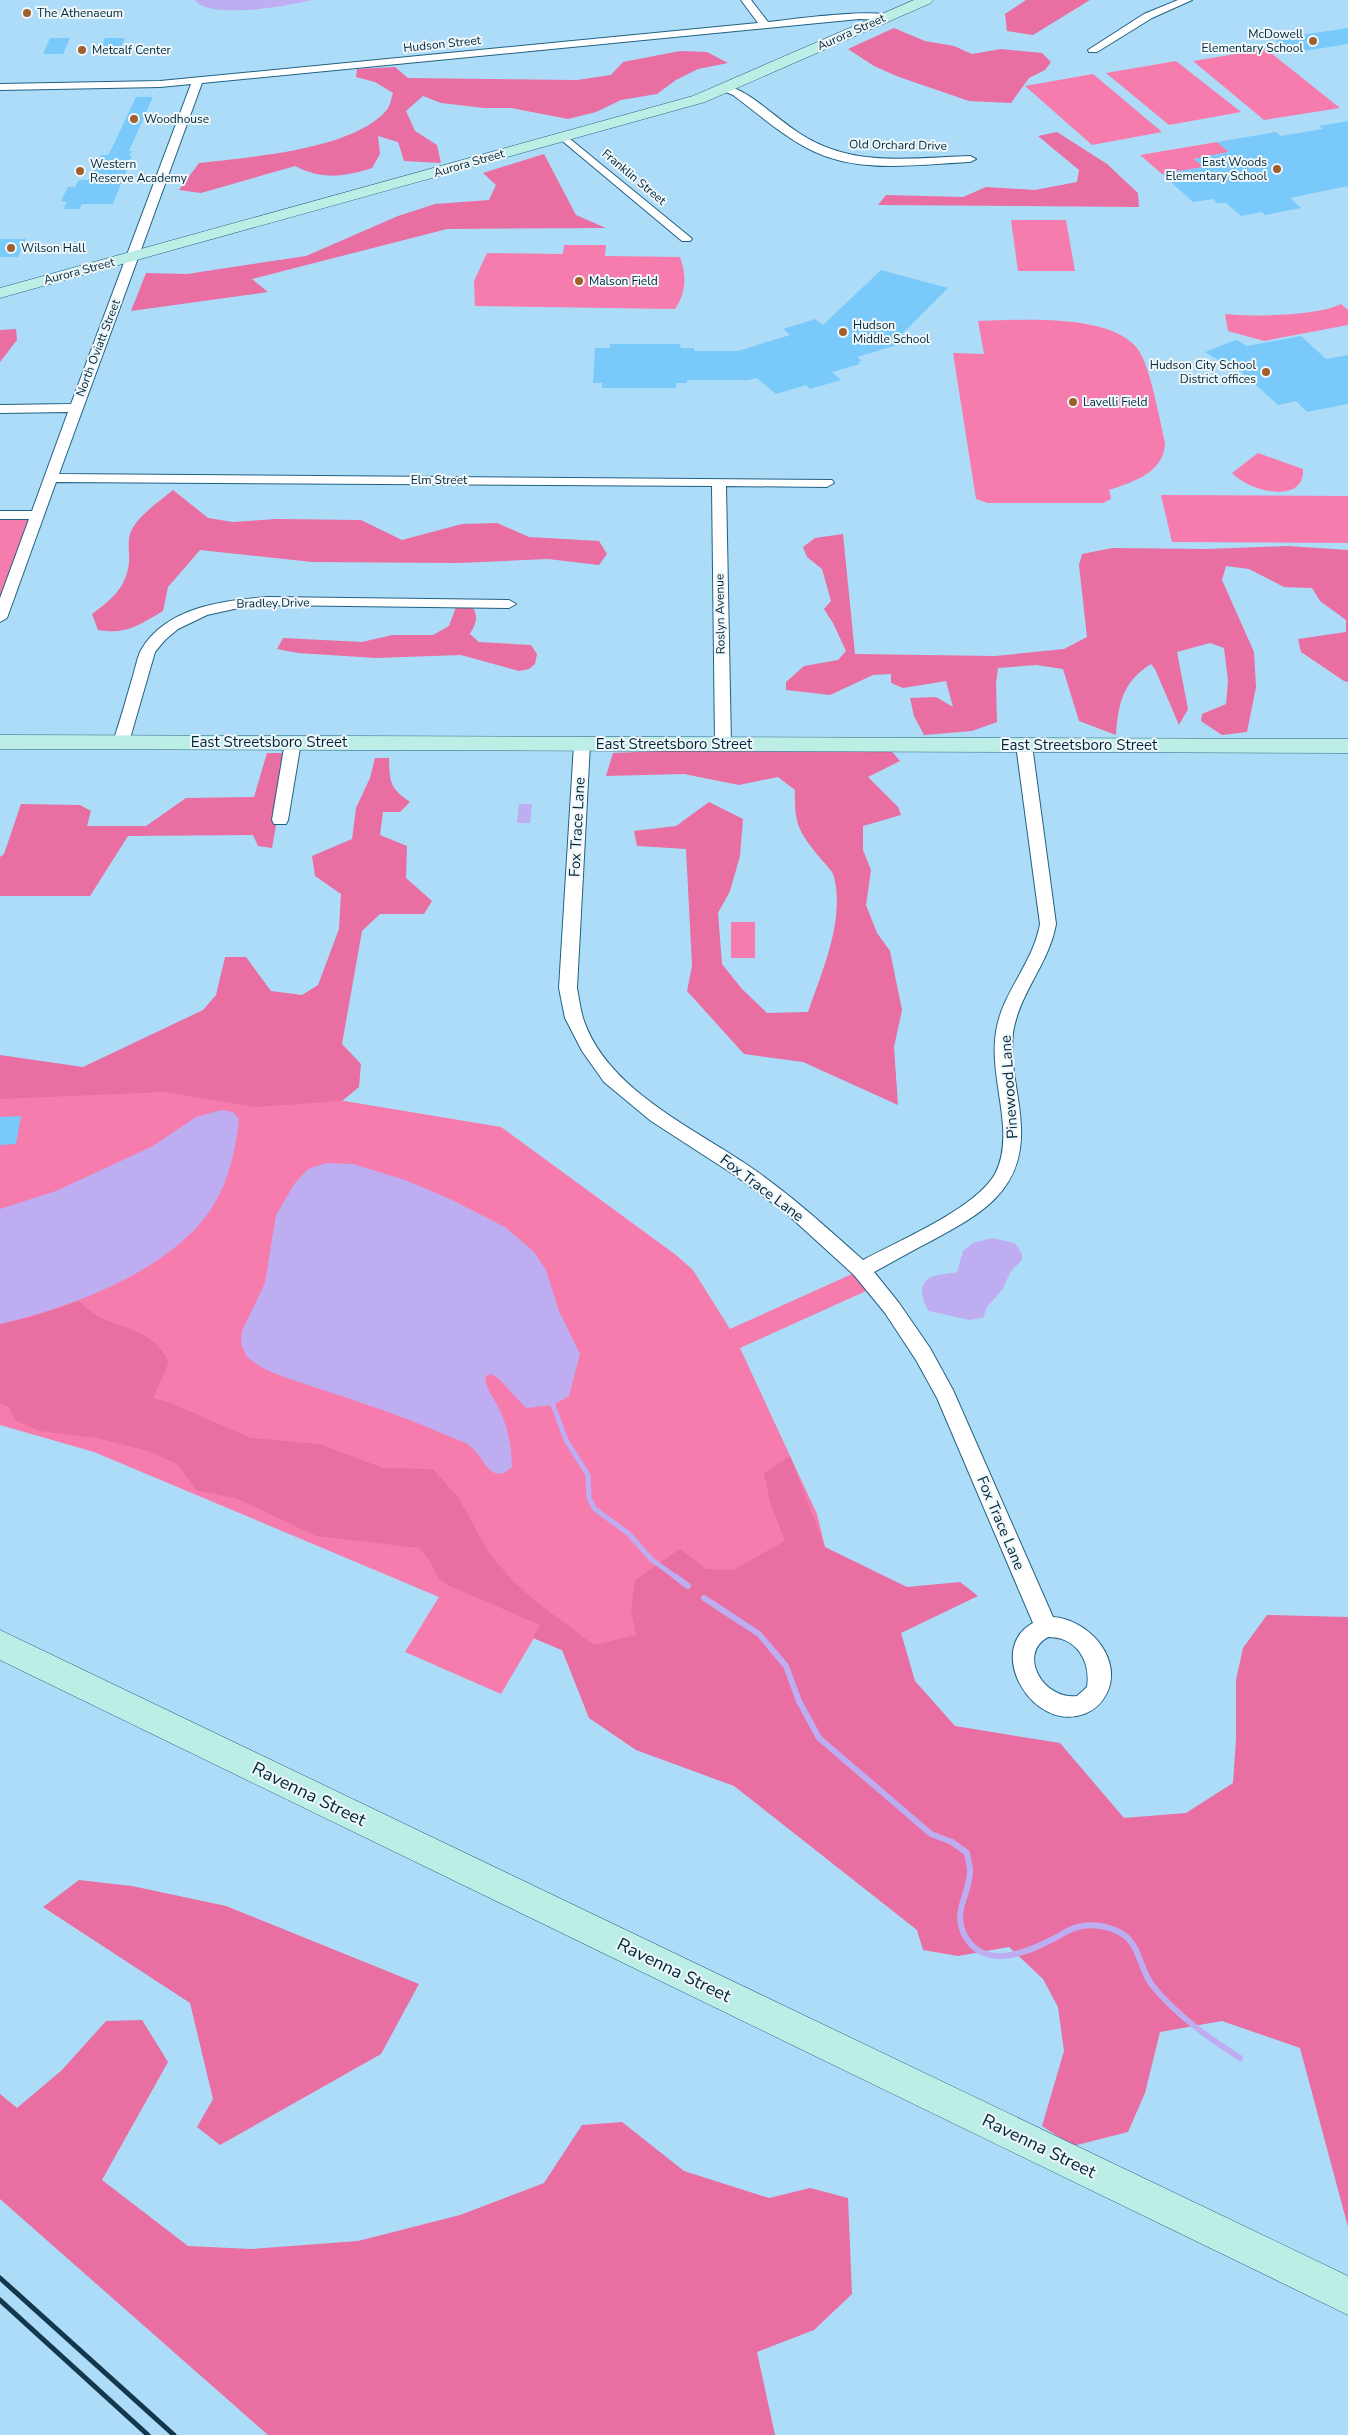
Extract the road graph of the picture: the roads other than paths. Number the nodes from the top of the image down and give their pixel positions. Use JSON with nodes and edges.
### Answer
{"nodes":[{"id":1,"x":746,"y":0,"type":"edge"},
{"id":2,"x":926,"y":0,"type":"edge"},
{"id":3,"x":1187,"y":0,"type":"edge"},
{"id":4,"x":886,"y":17,"type":"junction"},
{"id":5,"x":765,"y":25,"type":"junction"},
{"id":6,"x":1093,"y":50,"type":"dead end"},
{"id":7,"x":198,"y":80,"type":"junction"},
{"id":8,"x":0,"y":87,"type":"edge"},
{"id":9,"x":725,"y":88,"type":"junction"},
{"id":10,"x":564,"y":137,"type":"junction"},
{"id":11,"x":970,"y":159,"type":"dead end"},
{"id":12,"x":686,"y":239,"type":"dead end"},
{"id":13,"x":134,"y":256,"type":"junction"},
{"id":14,"x":0,"y":293,"type":"edge"},
{"id":15,"x":76,"y":408,"type":"junction"},
{"id":16,"x":0,"y":409,"type":"edge"},
{"id":17,"x":50,"y":478,"type":"junction"},
{"id":18,"x":719,"y":483,"type":"junction"},
{"id":19,"x":827,"y":483,"type":"dead end"},
{"id":20,"x":0,"y":515,"type":"edge"},
{"id":21,"x":36,"y":515,"type":"junction"},
{"id":22,"x":509,"y":604,"type":"dead end"},
{"id":23,"x":1,"y":613,"type":"edge"},
{"id":24,"x":0,"y":742,"type":"edge"},
{"id":25,"x":121,"y":742,"type":"junction"},
{"id":26,"x":293,"y":742,"type":"junction"},
{"id":27,"x":582,"y":744,"type":"junction"},
{"id":28,"x":723,"y":744,"type":"junction"},
{"id":29,"x":1024,"y":745,"type":"junction"},
{"id":30,"x":1348,"y":746,"type":"edge"},
{"id":31,"x":280,"y":820,"type":"dead end"},
{"id":32,"x":861,"y":1270,"type":"junction"},
{"id":33,"x":1046,"y":1628,"type":"dead end"},
{"id":34,"x":0,"y":1644,"type":"edge"},
{"id":35,"x":1348,"y":2296,"type":"edge"}],
"edges":[{"from":1,"to":5,"type":"street"},
{"from":2,"to":4,"type":"street","name":"Aurora Street"},
{"from":3,"to":6,"type":"street"},
{"from":4,"to":5,"type":"street","name":"Hudson Street"},
{"from":4,"to":9,"type":"street","name":"Aurora Street"},
{"from":5,"to":7,"type":"street","name":"Hudson Street"},
{"from":7,"to":8,"type":"street","name":"Hudson Street"},
{"from":7,"to":13,"type":"street","name":"North Oviatt Street"},
{"from":9,"to":10,"type":"street","name":"Aurora Street"},
{"from":9,"to":11,"type":"street","name":"Old Orchard Drive"},
{"from":10,"to":12,"type":"street","name":"Franklin Street"},
{"from":10,"to":13,"type":"street","name":"Aurora Street"},
{"from":13,"to":14,"type":"street","name":"Aurora Street"},
{"from":13,"to":15,"type":"street","name":"North Oviatt Street"},
{"from":15,"to":16,"type":"street"},
{"from":15,"to":17,"type":"street","name":"North Oviatt Street"},
{"from":17,"to":18,"type":"street","name":"Elm Street"},
{"from":17,"to":21,"type":"street","name":"North Oviatt Street"},
{"from":18,"to":19,"type":"street","name":"Elm Street"},
{"from":18,"to":28,"type":"street","name":"Roslyn Avenue"},
{"from":20,"to":21,"type":"street"},
{"from":21,"to":23,"type":"street","name":"North Oviatt Street"},
{"from":22,"to":25,"type":"street","name":"Bradley Drive"},
{"from":24,"to":25,"type":"street","name":"East Streetsboro Street"},
{"from":25,"to":26,"type":"street","name":"East Streetsboro Street"},
{"from":26,"to":27,"type":"street","name":"East Streetsboro Street"},
{"from":26,"to":31,"type":"street"},
{"from":27,"to":28,"type":"street","name":"East Streetsboro Street"},
{"from":27,"to":32,"type":"street","name":"Fox Trace Lane"},
{"from":28,"to":29,"type":"street","name":"East Streetsboro Street"},
{"from":29,"to":30,"type":"street","name":"East Streetsboro Street"},
{"from":29,"to":32,"type":"street","name":"Pinewood Lane"},
{"from":32,"to":33,"type":"street","name":"Fox Trace Lane"},
{"from":34,"to":35,"type":"street","name":"Ravenna Street"}]}
